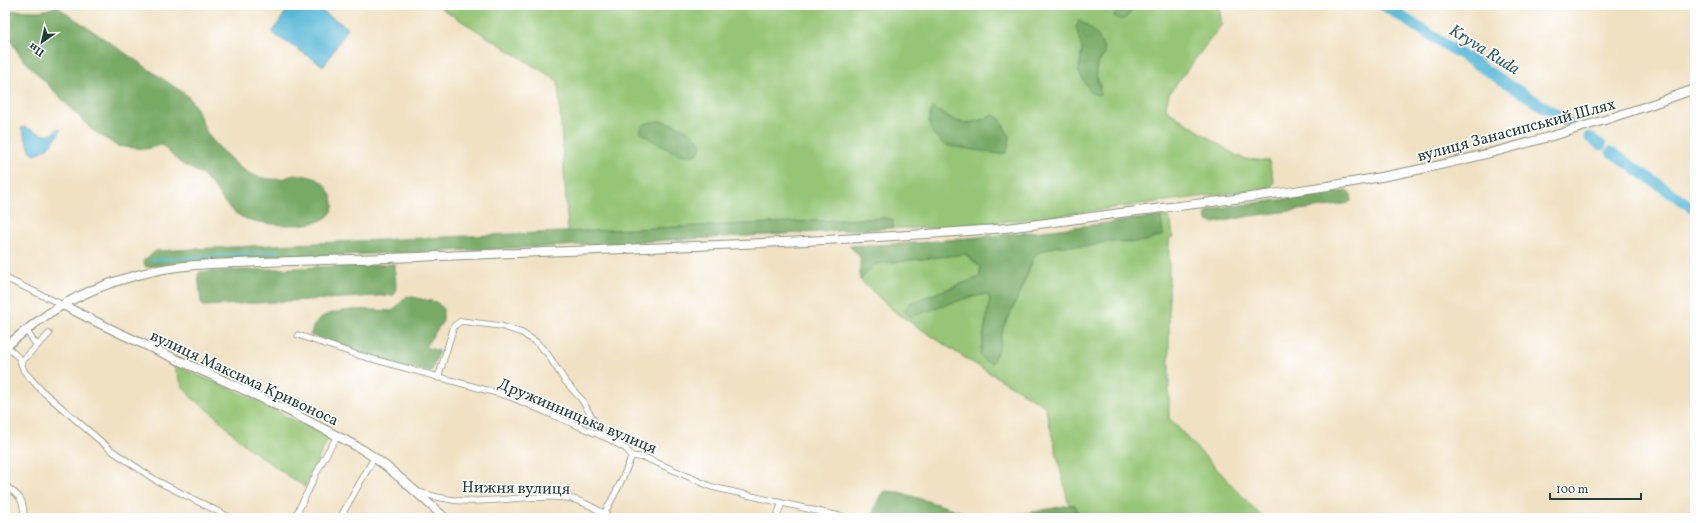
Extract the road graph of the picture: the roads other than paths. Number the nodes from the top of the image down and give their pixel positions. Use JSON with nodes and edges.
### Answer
{"nodes":[{"id":1,"x":1695,"y":89,"type":"edge"},
{"id":2,"x":5,"y":278,"type":"edge"},
{"id":3,"x":63,"y":305,"type":"junction"},
{"id":4,"x":26,"y":330,"type":"junction"},
{"id":5,"x":49,"y":334,"type":"dead end"},
{"id":6,"x":298,"y":335,"type":"dead end"},
{"id":7,"x":6,"y":346,"type":"edge"},
{"id":8,"x":37,"y":346,"type":"junction"},
{"id":9,"x":22,"y":364,"type":"junction"},
{"id":10,"x":438,"y":378,"type":"junction"},
{"id":11,"x":338,"y":436,"type":"junction"},
{"id":12,"x":609,"y":439,"type":"junction"},
{"id":13,"x":632,"y":456,"type":"junction"},
{"id":14,"x":374,"y":458,"type":"junction"},
{"id":15,"x":5,"y":486,"type":"edge"},
{"id":16,"x":416,"y":492,"type":"junction"},
{"id":17,"x":782,"y":503,"type":"junction"},
{"id":18,"x":604,"y":514,"type":"junction"},
{"id":19,"x":24,"y":518,"type":"edge"},
{"id":20,"x":231,"y":518,"type":"edge"},
{"id":21,"x":294,"y":518,"type":"edge"},
{"id":22,"x":340,"y":518,"type":"edge"},
{"id":23,"x":445,"y":518,"type":"edge"},
{"id":24,"x":612,"y":518,"type":"edge"},
{"id":25,"x":776,"y":518,"type":"edge"},
{"id":26,"x":848,"y":518,"type":"edge"}],
"edges":[{"from":1,"to":3,"type":"main road","name":"вулиця Занасипський Шлях"},
{"from":2,"to":3,"type":"street"},
{"from":3,"to":4,"type":"main road"},
{"from":3,"to":11,"type":"main road","name":"вулиця Максима Кривоноса"},
{"from":4,"to":7,"type":"main road"},
{"from":4,"to":8,"type":"street"},
{"from":5,"to":8,"type":"street"},
{"from":6,"to":10,"type":"street","name":"Дружинницька вулиця"},
{"from":7,"to":9,"type":"street"},
{"from":8,"to":9,"type":"street"},
{"from":9,"to":20,"type":"street"},
{"from":10,"to":12,"type":"street","name":"Дружинницька вулиця"},
{"from":10,"to":12,"type":"street"},
{"from":11,"to":14,"type":"main road","name":"вулиця Максима Кривоноса"},
{"from":11,"to":21,"type":"street"},
{"from":12,"to":13,"type":"street","name":"Дружинницька вулиця"},
{"from":13,"to":17,"type":"street","name":"Дружинницька вулиця"},
{"from":13,"to":18,"type":"street"},
{"from":14,"to":16,"type":"main road","name":"вулиця Максима Кривоноса"},
{"from":14,"to":22,"type":"street"},
{"from":15,"to":19,"type":"street"},
{"from":16,"to":18,"type":"street","name":"Нижня вулиця"},
{"from":16,"to":23,"type":"main road","name":"вулиця Максима Кривоноса"},
{"from":17,"to":25,"type":"street"},
{"from":17,"to":26,"type":"street","name":"Дружинницька вулиця"},
{"from":18,"to":24,"type":"street","name":"Нижня вулиця"}]}
